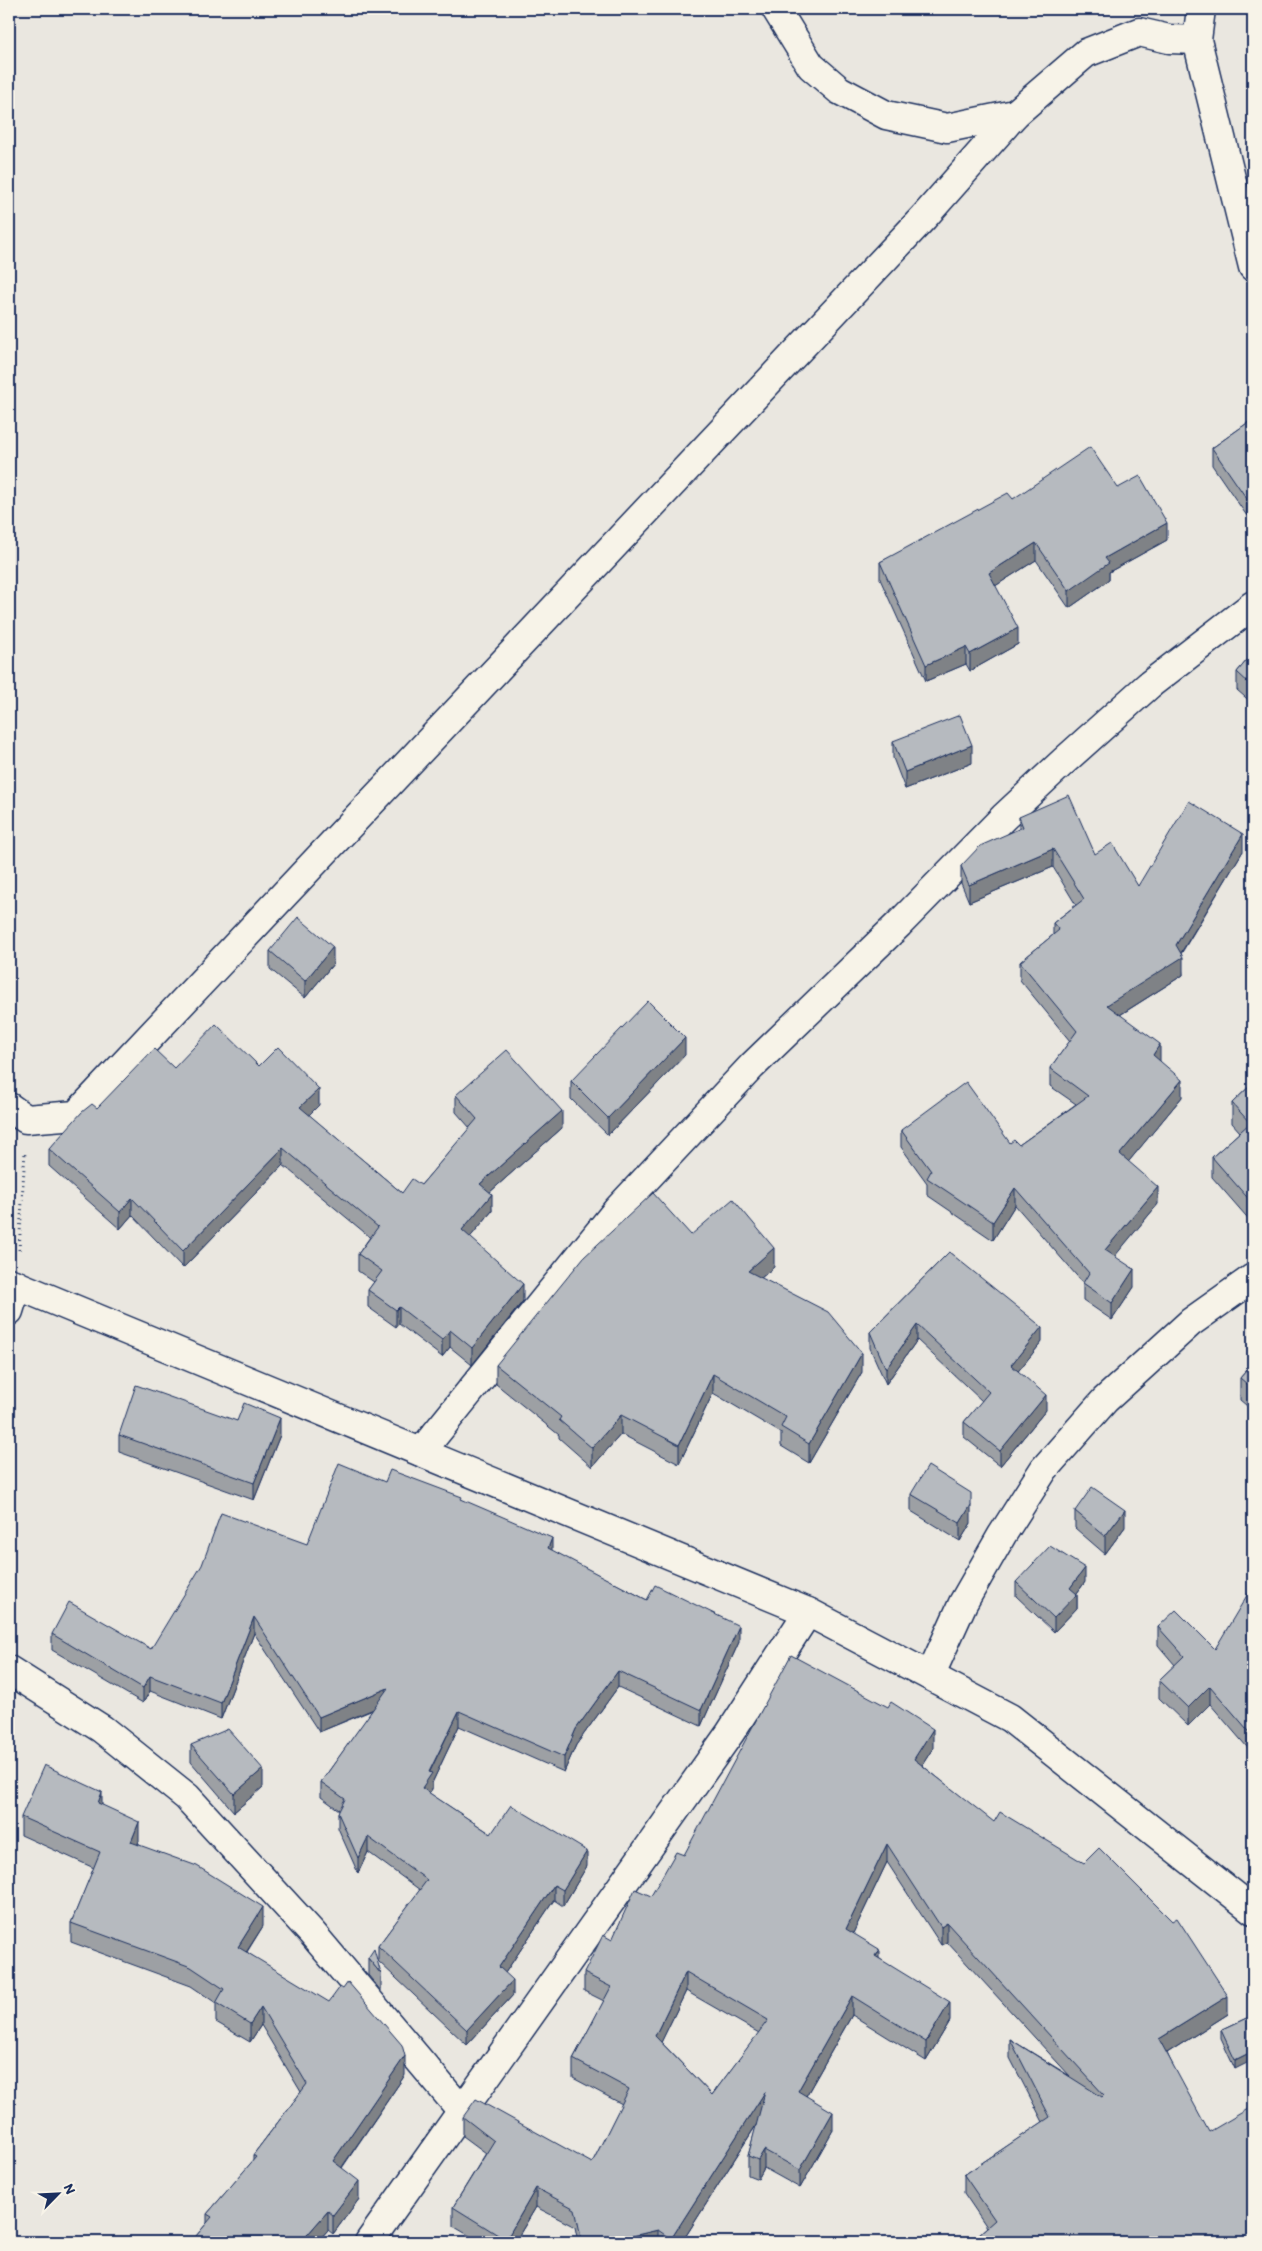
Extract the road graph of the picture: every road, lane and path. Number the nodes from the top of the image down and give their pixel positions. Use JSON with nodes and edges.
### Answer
{"nodes":[{"id":1,"x":776,"y":9,"type":"edge"},
{"id":2,"x":1201,"y":9,"type":"edge"},
{"id":3,"x":1197,"y":40,"type":"junction"},
{"id":4,"x":1015,"y":114,"type":"junction"},
{"id":5,"x":1253,"y":267,"type":"edge"},
{"id":6,"x":1253,"y":605,"type":"edge"},
{"id":7,"x":18,"y":1113,"type":"edge"},
{"id":8,"x":1253,"y":1278,"type":"edge"},
{"id":9,"x":13,"y":1284,"type":"edge"},
{"id":10,"x":9,"y":1311,"type":"edge"},
{"id":11,"x":421,"y":1452,"type":"junction"},
{"id":12,"x":808,"y":1612,"type":"junction"},
{"id":13,"x":9,"y":1670,"type":"edge"},
{"id":14,"x":930,"y":1676,"type":"junction"},
{"id":15,"x":1253,"y":1910,"type":"edge"},
{"id":16,"x":462,"y":2111,"type":"junction"},
{"id":17,"x":369,"y":2242,"type":"edge"}],
"edges":[{"from":1,"to":4,"type":"street"},
{"from":2,"to":3,"type":"street"},
{"from":3,"to":4,"type":"street"},
{"from":3,"to":5,"type":"street"},
{"from":4,"to":7,"type":"street"},
{"from":6,"to":11,"type":"street"},
{"from":7,"to":9,"type":"path"},
{"from":8,"to":14,"type":"street"},
{"from":9,"to":10,"type":"street"},
{"from":9,"to":11,"type":"street"},
{"from":11,"to":12,"type":"street"},
{"from":12,"to":14,"type":"street"},
{"from":12,"to":16,"type":"street"},
{"from":13,"to":16,"type":"street"},
{"from":14,"to":15,"type":"street"},
{"from":16,"to":17,"type":"street"}]}
